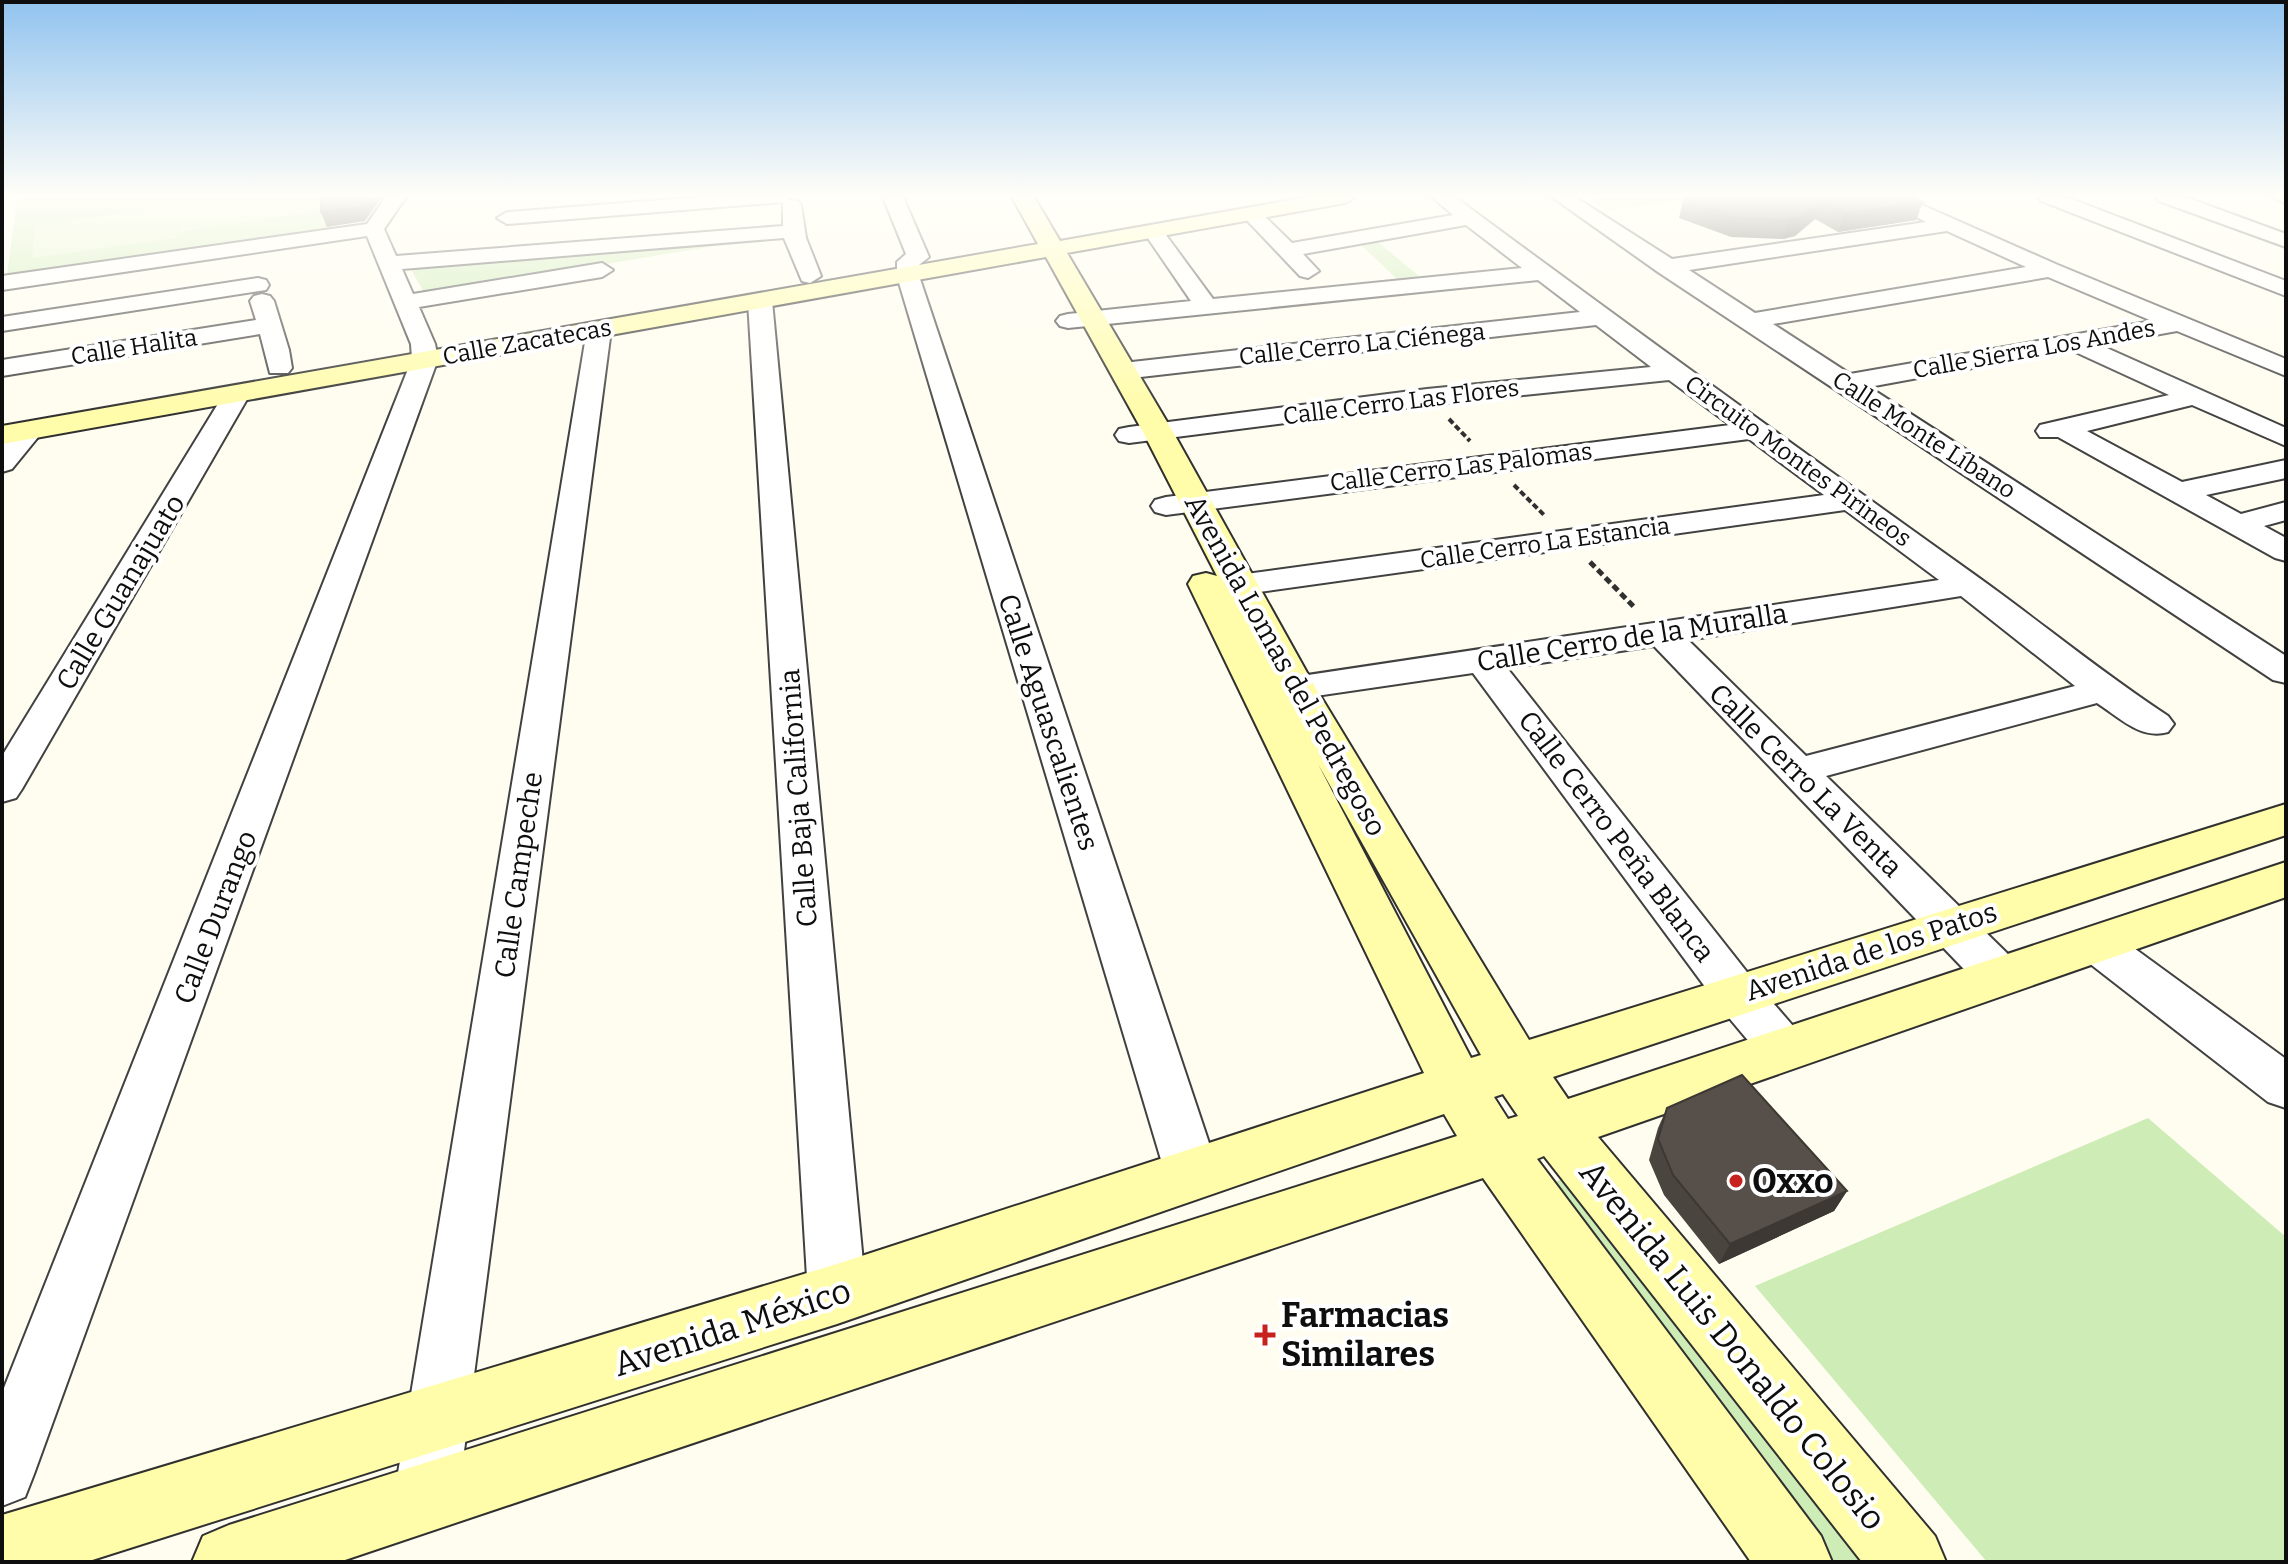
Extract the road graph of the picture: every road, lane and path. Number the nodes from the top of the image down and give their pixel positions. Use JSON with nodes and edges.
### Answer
{"nodes":[{"id":1,"x":91,"y":270,"type":"edge"},
{"id":2,"x":257,"y":270,"type":"edge"},
{"id":3,"x":393,"y":270,"type":"edge"},
{"id":4,"x":589,"y":270,"type":"edge"},
{"id":5,"x":808,"y":270,"type":"edge"},
{"id":6,"x":870,"y":270,"type":"edge"},
{"id":7,"x":893,"y":270,"type":"edge"},
{"id":8,"x":911,"y":270,"type":"edge"},
{"id":9,"x":1052,"y":270,"type":"edge"},
{"id":10,"x":1180,"y":270,"type":"edge"},
{"id":11,"x":1307,"y":270,"type":"edge"},
{"id":12,"x":1420,"y":270,"type":"edge"},
{"id":13,"x":1537,"y":270,"type":"edge"},
{"id":14,"x":1671,"y":270,"type":"edge"},
{"id":15,"x":2050,"y":270,"type":"joint"},
{"id":16,"x":2087,"y":270,"type":"edge"},
{"id":17,"x":2237,"y":270,"type":"edge"},
{"id":18,"x":1541,"y":273,"type":"junction"},
{"id":19,"x":810,"y":276,"type":"junction"},
{"id":20,"x":2,"y":283,"type":"edge"},
{"id":21,"x":1436,"y":283,"type":"junction"},
{"id":22,"x":258,"y":285,"type":"junction"},
{"id":23,"x":2286,"y":289,"type":"edge"},
{"id":24,"x":1327,"y":294,"type":"junction"},
{"id":25,"x":2145,"y":295,"type":"junction"},
{"id":26,"x":2119,"y":300,"type":"junction"},
{"id":27,"x":760,"y":301,"type":"junction"},
{"id":28,"x":405,"y":302,"type":"junction"},
{"id":29,"x":1205,"y":305,"type":"junction"},
{"id":30,"x":1601,"y":317,"type":"junction"},
{"id":31,"x":1080,"y":320,"type":"junction"},
{"id":32,"x":1751,"y":321,"type":"junction"},
{"id":33,"x":2,"y":324,"type":"edge"},
{"id":34,"x":2177,"y":324,"type":"junction"},
{"id":35,"x":267,"y":326,"type":"junction"},
{"id":36,"x":599,"y":330,"type":"junction"},
{"id":37,"x":2071,"y":341,"type":"junction"},
{"id":38,"x":424,"y":351,"type":"junction"},
{"id":39,"x":2279,"y":356,"type":"edge"},
{"id":40,"x":2,"y":368,"type":"edge"},
{"id":41,"x":279,"y":368,"type":"junction"},
{"id":42,"x":1123,"y":371,"type":"junction"},
{"id":43,"x":1674,"y":372,"type":"junction"},
{"id":44,"x":1845,"y":383,"type":"junction"},
{"id":45,"x":237,"y":394,"type":"junction"},
{"id":46,"x":2194,"y":397,"type":"junction"},
{"id":47,"x":2,"y":416,"type":"edge"},
{"id":48,"x":1756,"y":430,"type":"junction"},
{"id":49,"x":16,"y":433,"type":"edge"},
{"id":50,"x":1143,"y":434,"type":"junction"},
{"id":51,"x":2286,"y":438,"type":"edge"},
{"id":52,"x":2,"y":463,"type":"edge"},
{"id":53,"x":2286,"y":469,"type":"edge"},
{"id":54,"x":2179,"y":492,"type":"junction"},
{"id":55,"x":1851,"y":500,"type":"junction"},
{"id":56,"x":1180,"y":504,"type":"junction"},
{"id":57,"x":2286,"y":511,"type":"edge"},
{"id":58,"x":2237,"y":524,"type":"junction"},
{"id":59,"x":2286,"y":551,"type":"edge"},
{"id":60,"x":1968,"y":585,"type":"junction"},
{"id":61,"x":1224,"y":588,"type":"junction"},
{"id":62,"x":1662,"y":634,"type":"junction"},
{"id":63,"x":1482,"y":660,"type":"junction"},
{"id":64,"x":2286,"y":672,"type":"edge"},
{"id":65,"x":1278,"y":690,"type":"junction"},
{"id":66,"x":2103,"y":690,"type":"junction"},
{"id":67,"x":2155,"y":724,"type":"dead end"},
{"id":68,"x":1797,"y":771,"type":"junction"},
{"id":69,"x":2,"y":789,"type":"edge"},
{"id":70,"x":2286,"y":819,"type":"edge"},
{"id":71,"x":2286,"y":879,"type":"edge"},
{"id":72,"x":1951,"y":926,"type":"junction"},
{"id":73,"x":2096,"y":944,"type":"junction"},
{"id":74,"x":2000,"y":976,"type":"junction"},
{"id":75,"x":1737,"y":994,"type":"junction"},
{"id":76,"x":1783,"y":1048,"type":"junction"},
{"id":77,"x":1516,"y":1067,"type":"junction"},
{"id":78,"x":1458,"y":1087,"type":"junction"},
{"id":79,"x":2286,"y":1087,"type":"edge"},
{"id":80,"x":1556,"y":1128,"type":"junction"},
{"id":81,"x":1495,"y":1149,"type":"junction"},
{"id":82,"x":1192,"y":1173,"type":"junction"},
{"id":83,"x":837,"y":1294,"type":"junction"},
{"id":84,"x":436,"y":1420,"type":"junction"},
{"id":85,"x":2,"y":1474,"type":"edge"},
{"id":86,"x":426,"y":1497,"type":"junction"},
{"id":87,"x":2,"y":1552,"type":"edge"},
{"id":88,"x":229,"y":1562,"type":"edge"},
{"id":89,"x":1795,"y":1562,"type":"edge"},
{"id":90,"x":1909,"y":1562,"type":"edge"}],
"edges":[{"from":1,"to":20,"type":"street"},
{"from":2,"to":22,"type":"street"},
{"from":3,"to":28,"type":"street"},
{"from":4,"to":28,"type":"street"},
{"from":5,"to":19,"type":"street"},
{"from":6,"to":19,"type":"street","name":"Calle Zacatecas"},
{"from":7,"to":27,"type":"street","name":"Calle Zacatecas"},
{"from":8,"to":82,"type":"street","name":"Calle Aguascalientes"},
{"from":9,"to":31,"type":"street","name":"Avenida Lomas del Pedregoso"},
{"from":10,"to":29,"type":"street"},
{"from":11,"to":24,"type":"street"},
{"from":12,"to":21,"type":"street"},
{"from":13,"to":18,"type":"street","name":"Circuito Montes Pirineos"},
{"from":14,"to":32,"type":"street","name":"Calle Monte Líbano"},
{"from":15,"to":26,"type":"street"},
{"from":15,"to":32,"type":"street"},
{"from":16,"to":25,"type":"street"},
{"from":17,"to":23,"type":"street"},
{"from":18,"to":21,"type":"street"},
{"from":18,"to":30,"type":"street","name":"Circuito Montes Pirineos"},
{"from":19,"to":38,"type":"street","name":"Calle Zacatecas"},
{"from":21,"to":24,"type":"street"},
{"from":22,"to":33,"type":"street"},
{"from":22,"to":35,"type":"street"},
{"from":24,"to":29,"type":"street"},
{"from":25,"to":26,"type":"street"},
{"from":25,"to":39,"type":"street"},
{"from":26,"to":34,"type":"street"},
{"from":27,"to":36,"type":"street","name":"Calle Zacatecas"},
{"from":27,"to":83,"type":"street","name":"Calle Baja California"},
{"from":28,"to":38,"type":"street"},
{"from":29,"to":31,"type":"street"},
{"from":30,"to":42,"type":"street","name":"Calle Cerro La Ciénega"},
{"from":30,"to":43,"type":"street","name":"Circuito Montes Pirineos"},
{"from":31,"to":42,"type":"street","name":"Avenida Lomas del Pedregoso"},
{"from":31,"to":50,"type":"street","name":"Avenida Lomas del Pedregoso"},
{"from":32,"to":44,"type":"street","name":"Calle Monte Líbano"},
{"from":34,"to":37,"type":"street","name":"Calle Sierra Los Andes"},
{"from":34,"to":39,"type":"street"},
{"from":35,"to":40,"type":"street","name":"Calle Halita"},
{"from":35,"to":41,"type":"street"},
{"from":36,"to":38,"type":"street","name":"Calle Zacatecas"},
{"from":36,"to":84,"type":"street","name":"Calle Campeche"},
{"from":37,"to":44,"type":"street","name":"Calle Sierra Los Andes"},
{"from":37,"to":46,"type":"street"},
{"from":38,"to":41,"type":"street","name":"Calle Zacatecas"},
{"from":38,"to":45,"type":"street","name":"Calle Zacatecas"},
{"from":38,"to":85,"type":"street","name":"Calle Durango"},
{"from":41,"to":47,"type":"street","name":"Calle Zacatecas"},
{"from":42,"to":50,"type":"street","name":"Avenida Lomas del Pedregoso"},
{"from":43,"to":48,"type":"street","name":"Circuito Montes Pirineos"},
{"from":43,"to":50,"type":"street","name":"Calle Cerro Las Flores"},
{"from":44,"to":64,"type":"street","name":"Calle Monte Líbano"},
{"from":45,"to":49,"type":"street","name":"Calle Zacatecas"},
{"from":45,"to":69,"type":"street","name":"Calle Guanajuato"},
{"from":46,"to":51,"type":"street"},
{"from":46,"to":54,"type":"street"},
{"from":48,"to":55,"type":"street","name":"Circuito Montes Pirineos"},
{"from":48,"to":56,"type":"street","name":"Calle Cerro Las Palomas"},
{"from":49,"to":52,"type":"street"},
{"from":50,"to":56,"type":"street","name":"Avenida Lomas del Pedregoso"},
{"from":53,"to":54,"type":"street"},
{"from":54,"to":58,"type":"street"},
{"from":55,"to":60,"type":"street","name":"Circuito Montes Pirineos"},
{"from":55,"to":61,"type":"street","name":"Calle Cerro La Estancia"},
{"from":56,"to":61,"type":"street","name":"Avenida Lomas del Pedregoso"},
{"from":57,"to":58,"type":"street"},
{"from":58,"to":59,"type":"street"},
{"from":60,"to":62,"type":"street","name":"Calle Cerro de la Muralla"},
{"from":60,"to":66,"type":"street","name":"Circuito Montes Pirineos"},
{"from":61,"to":65,"type":"street","name":"Avenida Lomas del Pedregoso"},
{"from":62,"to":63,"type":"street","name":"Calle Cerro de la Muralla"},
{"from":62,"to":68,"type":"street","name":"Calle Cerro La Venta"},
{"from":63,"to":65,"type":"street","name":"Calle Cerro de la Muralla"},
{"from":63,"to":75,"type":"street","name":"Calle Cerro Peña Blanca"},
{"from":65,"to":77,"type":"street","name":"Avenida Lomas del Pedregoso"},
{"from":65,"to":78,"type":"street","name":"Avenida Lomas del Pedregoso"},
{"from":66,"to":67,"type":"street","name":"Circuito Montes Pirineos"},
{"from":66,"to":68,"type":"street"},
{"from":68,"to":72,"type":"street","name":"Calle Cerro La Venta"},
{"from":70,"to":72,"type":"street","name":"Avenida de los Patos"},
{"from":71,"to":73,"type":"street"},
{"from":72,"to":74,"type":"street","name":"Calle Cerro La Venta"},
{"from":72,"to":75,"type":"street","name":"Avenida de los Patos"},
{"from":73,"to":74,"type":"street"},
{"from":73,"to":79,"type":"street"},
{"from":74,"to":76,"type":"street"},
{"from":75,"to":76,"type":"street","name":"Calle Cerro Peña Blanca"},
{"from":75,"to":77,"type":"street","name":"Avenida de los Patos"},
{"from":76,"to":80,"type":"street"},
{"from":77,"to":78,"type":"street","name":"Avenida de los Patos"},
{"from":77,"to":80,"type":"street","name":"Avenida Lomas del Pedregoso"},
{"from":78,"to":81,"type":"street","name":"Avenida Lomas del Pedregoso"},
{"from":78,"to":82,"type":"street","name":"Avenida México"},
{"from":80,"to":81,"type":"street"},
{"from":80,"to":90,"type":"street","name":"Avenida Luis Donaldo Colosio"},
{"from":81,"to":86,"type":"street"},
{"from":81,"to":89,"type":"street"},
{"from":82,"to":83,"type":"street","name":"Avenida México"},
{"from":83,"to":84,"type":"street","name":"Avenida México"},
{"from":84,"to":86,"type":"street","name":"Calle Campeche"},
{"from":84,"to":87,"type":"street","name":"Avenida México"},
{"from":86,"to":88,"type":"street"}]}
